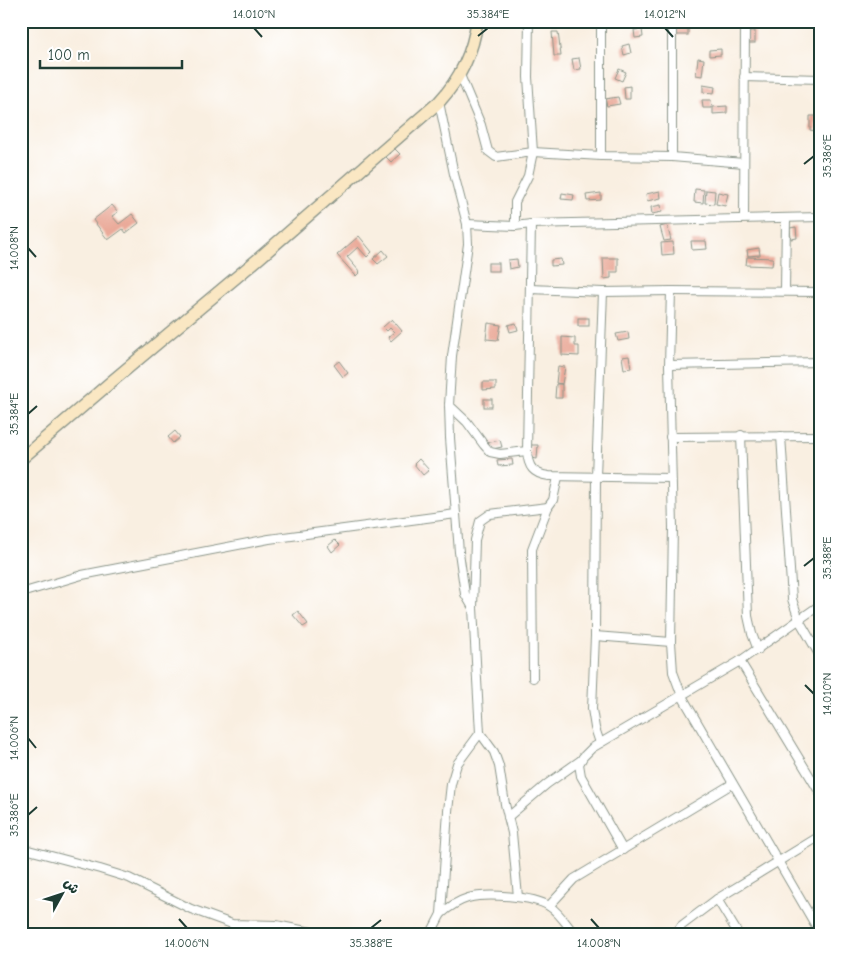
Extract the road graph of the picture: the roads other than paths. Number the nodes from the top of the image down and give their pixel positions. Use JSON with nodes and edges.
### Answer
{"nodes":[{"id":1,"x":477,"y":21,"type":"edge"},
{"id":2,"x":529,"y":21,"type":"edge"},
{"id":3,"x":601,"y":21,"type":"edge"},
{"id":4,"x":672,"y":21,"type":"edge"},
{"id":5,"x":744,"y":21,"type":"edge"},
{"id":6,"x":460,"y":75,"type":"junction"},
{"id":7,"x":744,"y":77,"type":"junction"},
{"id":8,"x":820,"y":79,"type":"edge"},
{"id":9,"x":439,"y":102,"type":"junction"},
{"id":10,"x":533,"y":152,"type":"junction"},
{"id":11,"x":601,"y":156,"type":"junction"},
{"id":12,"x":672,"y":157,"type":"junction"},
{"id":13,"x":744,"y":163,"type":"junction"},
{"id":14,"x":820,"y":217,"type":"edge"},
{"id":15,"x":744,"y":218,"type":"junction"},
{"id":16,"x":786,"y":218,"type":"junction"},
{"id":17,"x":467,"y":224,"type":"junction"},
{"id":18,"x":531,"y":224,"type":"junction"},
{"id":19,"x":515,"y":226,"type":"junction"},
{"id":20,"x":530,"y":289,"type":"junction"},
{"id":21,"x":671,"y":291,"type":"junction"},
{"id":22,"x":784,"y":291,"type":"junction"},
{"id":23,"x":603,"y":292,"type":"junction"},
{"id":24,"x":820,"y":292,"type":"edge"},
{"id":25,"x":820,"y":362,"type":"edge"},
{"id":26,"x":669,"y":365,"type":"junction"},
{"id":27,"x":449,"y":405,"type":"junction"},
{"id":28,"x":670,"y":436,"type":"junction"},
{"id":29,"x":741,"y":436,"type":"junction"},
{"id":30,"x":781,"y":436,"type":"junction"},
{"id":31,"x":820,"y":436,"type":"edge"},
{"id":32,"x":527,"y":451,"type":"junction"},
{"id":33,"x":21,"y":460,"type":"edge"},
{"id":34,"x":596,"y":476,"type":"junction"},
{"id":35,"x":558,"y":477,"type":"junction"},
{"id":36,"x":671,"y":478,"type":"junction"},
{"id":37,"x":548,"y":507,"type":"junction"},
{"id":38,"x":456,"y":514,"type":"junction"},
{"id":39,"x":21,"y":593,"type":"edge"},
{"id":40,"x":820,"y":606,"type":"edge"},
{"id":41,"x":473,"y":608,"type":"junction"},
{"id":42,"x":799,"y":620,"type":"junction"},
{"id":43,"x":596,"y":636,"type":"junction"},
{"id":44,"x":671,"y":642,"type":"junction"},
{"id":45,"x":758,"y":650,"type":"junction"},
{"id":46,"x":820,"y":656,"type":"edge"},
{"id":47,"x":740,"y":661,"type":"junction"},
{"id":48,"x":532,"y":678,"type":"dead end"},
{"id":49,"x":682,"y":696,"type":"junction"},
{"id":50,"x":480,"y":732,"type":"junction"},
{"id":51,"x":600,"y":743,"type":"junction"},
{"id":52,"x":581,"y":760,"type":"junction"},
{"id":53,"x":732,"y":784,"type":"junction"},
{"id":54,"x":820,"y":793,"type":"edge"},
{"id":55,"x":508,"y":817,"type":"junction"},
{"id":56,"x":820,"y":836,"type":"edge"},
{"id":57,"x":21,"y":848,"type":"edge"},
{"id":58,"x":623,"y":850,"type":"junction"},
{"id":59,"x":778,"y":862,"type":"junction"},
{"id":60,"x":518,"y":897,"type":"junction"},
{"id":61,"x":717,"y":899,"type":"junction"},
{"id":62,"x":548,"y":906,"type":"junction"},
{"id":63,"x":441,"y":914,"type":"junction"},
{"id":64,"x":820,"y":933,"type":"edge"},
{"id":65,"x":327,"y":935,"type":"edge"},
{"id":66,"x":430,"y":935,"type":"edge"},
{"id":67,"x":575,"y":935,"type":"edge"},
{"id":68,"x":675,"y":935,"type":"edge"},
{"id":69,"x":739,"y":935,"type":"edge"}],
"edges":[{"from":1,"to":6,"type":"main road"},
{"from":2,"to":10,"type":"street"},
{"from":3,"to":11,"type":"street"},
{"from":4,"to":12,"type":"street"},
{"from":5,"to":7,"type":"street"},
{"from":6,"to":9,"type":"main road"},
{"from":6,"to":10,"type":"street"},
{"from":7,"to":8,"type":"street"},
{"from":7,"to":13,"type":"street"},
{"from":9,"to":17,"type":"street"},
{"from":9,"to":33,"type":"main road"},
{"from":10,"to":11,"type":"street"},
{"from":10,"to":19,"type":"street"},
{"from":11,"to":12,"type":"street"},
{"from":12,"to":13,"type":"street"},
{"from":13,"to":15,"type":"street"},
{"from":14,"to":16,"type":"street"},
{"from":15,"to":16,"type":"street"},
{"from":15,"to":18,"type":"street"},
{"from":16,"to":22,"type":"street"},
{"from":17,"to":19,"type":"street"},
{"from":17,"to":27,"type":"street"},
{"from":18,"to":19,"type":"street"},
{"from":18,"to":20,"type":"street"},
{"from":20,"to":23,"type":"street"},
{"from":20,"to":32,"type":"street"},
{"from":21,"to":22,"type":"street"},
{"from":21,"to":23,"type":"street"},
{"from":21,"to":26,"type":"street"},
{"from":22,"to":24,"type":"street"},
{"from":23,"to":34,"type":"street"},
{"from":25,"to":26,"type":"street"},
{"from":26,"to":28,"type":"street"},
{"from":27,"to":32,"type":"street"},
{"from":27,"to":38,"type":"street"},
{"from":28,"to":29,"type":"street"},
{"from":28,"to":36,"type":"street"},
{"from":29,"to":30,"type":"street"},
{"from":29,"to":45,"type":"street"},
{"from":30,"to":31,"type":"street"},
{"from":30,"to":42,"type":"street"},
{"from":32,"to":35,"type":"street"},
{"from":34,"to":35,"type":"street"},
{"from":34,"to":36,"type":"street"},
{"from":34,"to":43,"type":"street"},
{"from":35,"to":37,"type":"street"},
{"from":36,"to":44,"type":"street"},
{"from":37,"to":41,"type":"street"},
{"from":37,"to":48,"type":"street"},
{"from":38,"to":39,"type":"street"},
{"from":38,"to":41,"type":"street"},
{"from":40,"to":42,"type":"street"},
{"from":41,"to":50,"type":"street"},
{"from":42,"to":45,"type":"street"},
{"from":42,"to":46,"type":"street"},
{"from":43,"to":44,"type":"street"},
{"from":43,"to":51,"type":"street"},
{"from":44,"to":49,"type":"street"},
{"from":45,"to":47,"type":"street"},
{"from":47,"to":49,"type":"street"},
{"from":47,"to":54,"type":"street"},
{"from":49,"to":51,"type":"street"},
{"from":49,"to":53,"type":"street"},
{"from":50,"to":55,"type":"street"},
{"from":50,"to":63,"type":"street"},
{"from":51,"to":52,"type":"street"},
{"from":52,"to":55,"type":"street"},
{"from":52,"to":58,"type":"street"},
{"from":53,"to":58,"type":"street"},
{"from":53,"to":59,"type":"street"},
{"from":55,"to":60,"type":"street"},
{"from":56,"to":59,"type":"street"},
{"from":57,"to":65,"type":"street"},
{"from":58,"to":62,"type":"street"},
{"from":59,"to":61,"type":"street"},
{"from":59,"to":64,"type":"street"},
{"from":60,"to":62,"type":"street"},
{"from":60,"to":63,"type":"street"},
{"from":61,"to":68,"type":"street"},
{"from":61,"to":69,"type":"street"},
{"from":62,"to":67,"type":"street"},
{"from":63,"to":66,"type":"street"}]}
